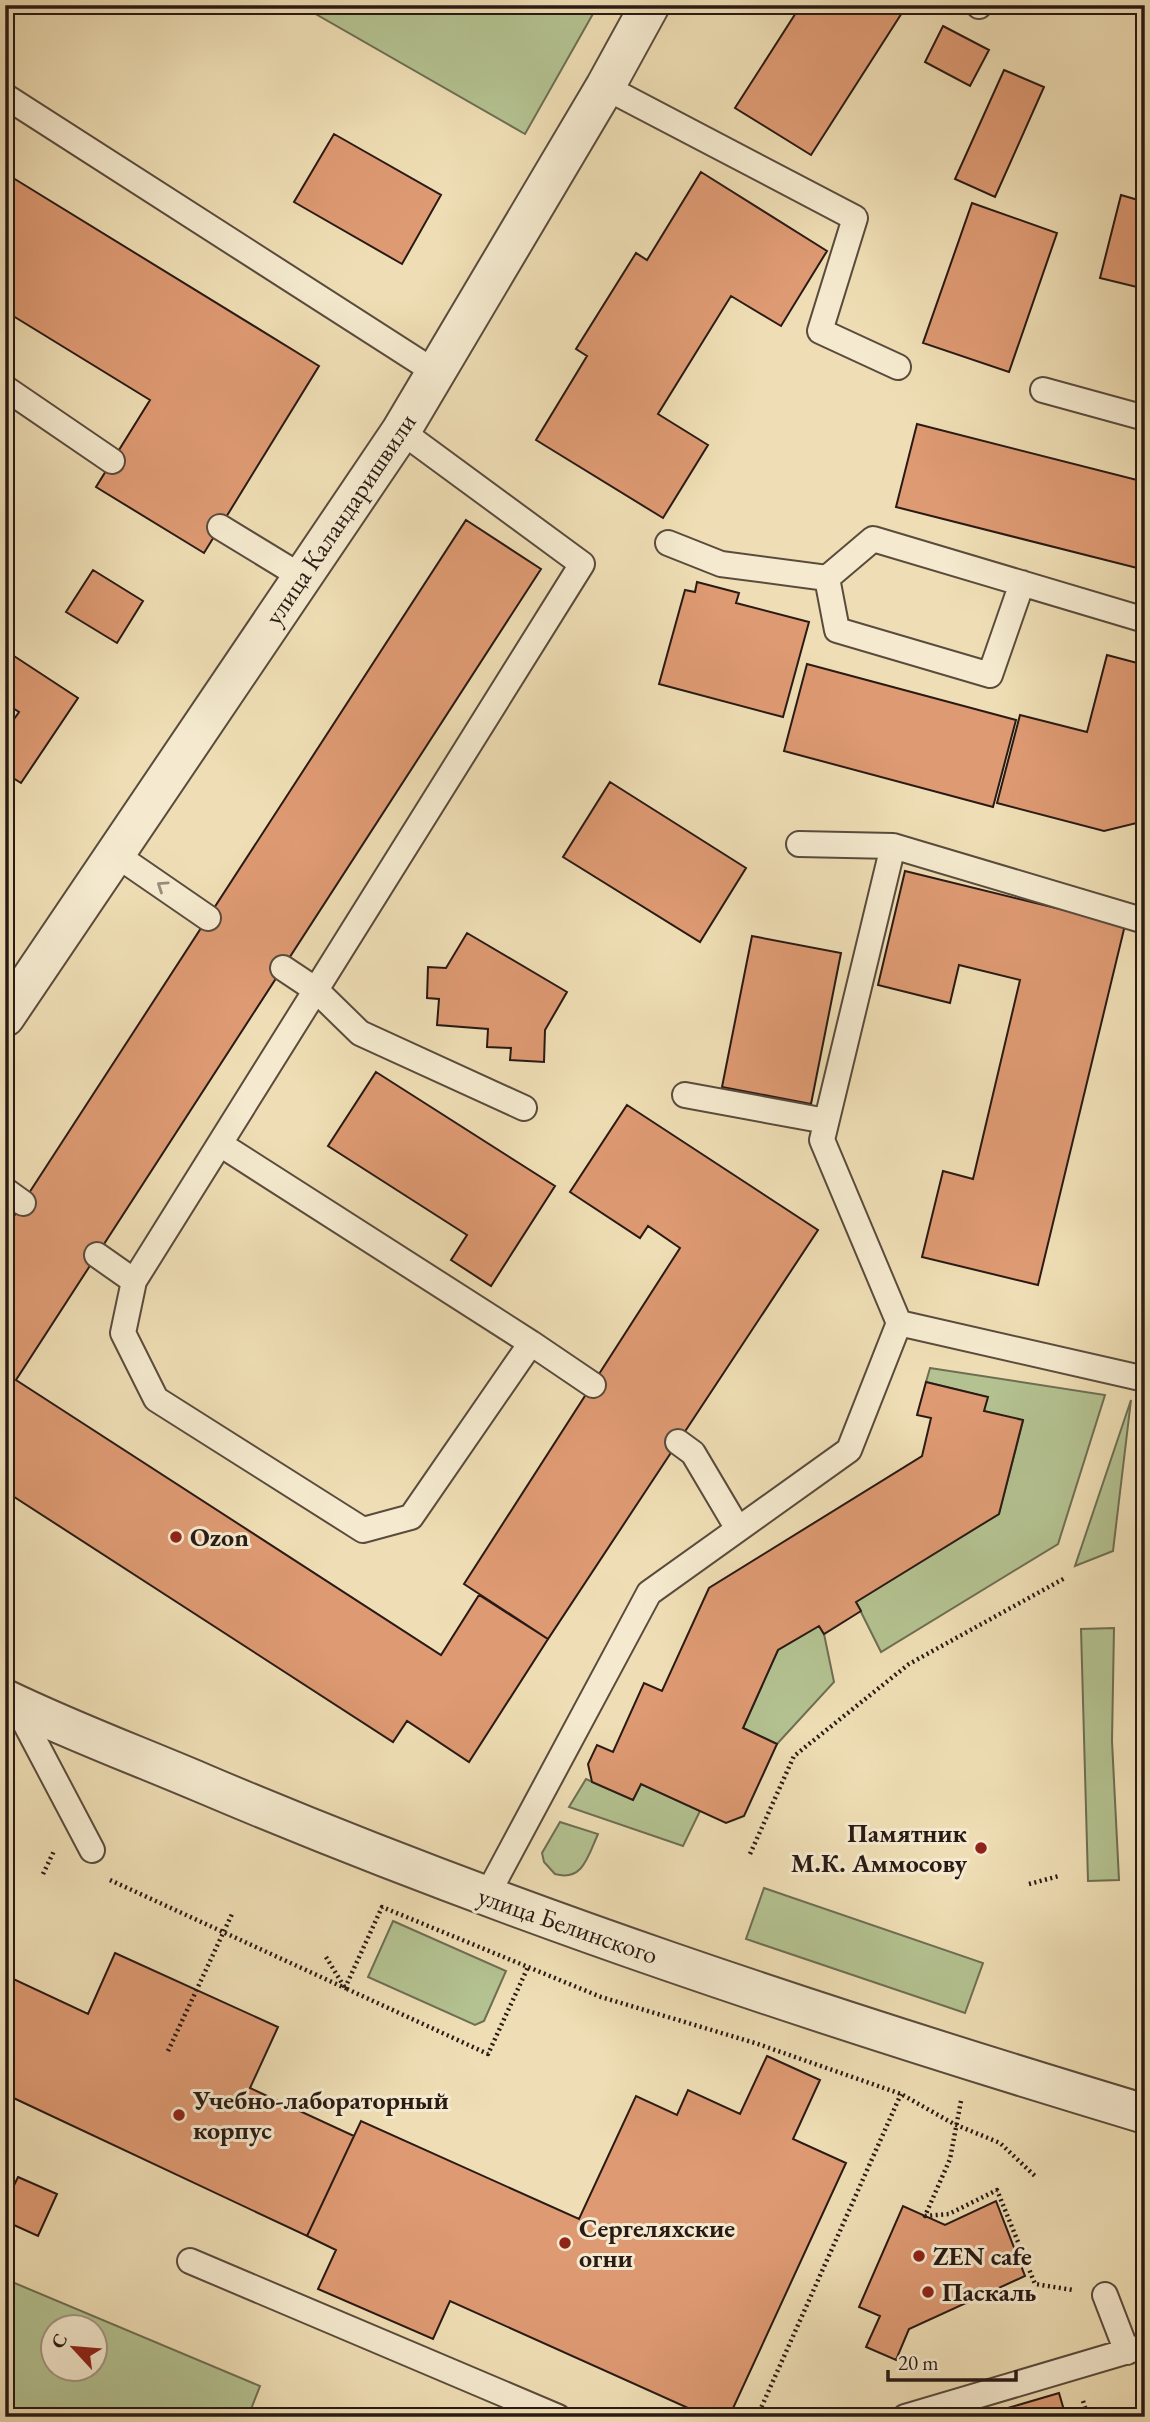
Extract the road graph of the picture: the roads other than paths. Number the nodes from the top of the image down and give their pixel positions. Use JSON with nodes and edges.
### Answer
{"nodes":[{"id":1,"x":650,"y":5,"type":"edge"},
{"id":2,"x":606,"y":87,"type":"junction"},
{"id":3,"x":5,"y":96,"type":"edge"},
{"id":4,"x":898,"y":367,"type":"dead end"},
{"id":5,"x":435,"y":372,"type":"junction"},
{"id":6,"x":5,"y":388,"type":"edge"},
{"id":7,"x":1043,"y":390,"type":"dead end"},
{"id":8,"x":1145,"y":418,"type":"edge"},
{"id":9,"x":401,"y":431,"type":"junction"},
{"id":10,"x":112,"y":461,"type":"dead end"},
{"id":11,"x":220,"y":527,"type":"dead end"},
{"id":12,"x":668,"y":543,"type":"dead end"},
{"id":13,"x":302,"y":577,"type":"junction"},
{"id":14,"x":827,"y":578,"type":"junction"},
{"id":15,"x":1022,"y":583,"type":"junction"},
{"id":16,"x":1145,"y":620,"type":"edge"},
{"id":17,"x":799,"y":844,"type":"dead end"},
{"id":18,"x":893,"y":846,"type":"junction"},
{"id":19,"x":115,"y":854,"type":"junction"},
{"id":20,"x":208,"y":918,"type":"dead end"},
{"id":21,"x":1145,"y":921,"type":"edge"},
{"id":22,"x":283,"y":968,"type":"dead end"},
{"id":23,"x":316,"y":990,"type":"junction"},
{"id":24,"x":5,"y":1017,"type":"edge"},
{"id":25,"x":685,"y":1095,"type":"dead end"},
{"id":26,"x":524,"y":1108,"type":"dead end"},
{"id":27,"x":826,"y":1121,"type":"junction"},
{"id":28,"x":220,"y":1144,"type":"junction"},
{"id":29,"x":97,"y":1255,"type":"dead end"},
{"id":30,"x":134,"y":1281,"type":"junction"},
{"id":31,"x":899,"y":1323,"type":"junction"},
{"id":32,"x":531,"y":1343,"type":"junction"},
{"id":33,"x":1145,"y":1379,"type":"edge"},
{"id":34,"x":593,"y":1385,"type":"dead end"},
{"id":35,"x":678,"y":1442,"type":"dead end"},
{"id":36,"x":738,"y":1529,"type":"junction"},
{"id":37,"x":10,"y":1702,"type":"edge"},
{"id":38,"x":92,"y":1850,"type":"dead end"},
{"id":39,"x":486,"y":1897,"type":"junction"},
{"id":40,"x":1145,"y":2115,"type":"edge"},
{"id":41,"x":190,"y":2260,"type":"dead end"},
{"id":42,"x":1105,"y":2295,"type":"road end"},
{"id":43,"x":1136,"y":2349,"type":"edge"},
{"id":44,"x":558,"y":2417,"type":"edge"},
{"id":45,"x":905,"y":2417,"type":"edge"}],
"edges":[{"from":1,"to":2,"type":"street","name":"улица Каландаришвили"},
{"from":2,"to":4,"type":"lane"},
{"from":2,"to":5,"type":"street","name":"улица Каландаришвили"},
{"from":3,"to":5,"type":"lane"},
{"from":5,"to":9,"type":"street","name":"улица Каландаришвили"},
{"from":6,"to":10,"type":"lane"},
{"from":7,"to":8,"type":"lane"},
{"from":9,"to":13,"type":"street","name":"улица Каландаришвили"},
{"from":9,"to":23,"type":"lane"},
{"from":11,"to":13,"type":"lane"},
{"from":12,"to":14,"type":"lane"},
{"from":13,"to":19,"type":"street","name":"улица Каландаришвили"},
{"from":14,"to":15,"type":"lane"},
{"from":14,"to":15,"type":"lane"},
{"from":15,"to":16,"type":"lane"},
{"from":17,"to":18,"type":"lane"},
{"from":18,"to":21,"type":"lane"},
{"from":18,"to":27,"type":"lane"},
{"from":20,"to":19,"type":"lane","one_way":true},
{"from":19,"to":24,"type":"street","name":"улица Каландаришвили"},
{"from":22,"to":23,"type":"lane"},
{"from":23,"to":26,"type":"lane"},
{"from":23,"to":28,"type":"lane"},
{"from":25,"to":27,"type":"lane"},
{"from":27,"to":31,"type":"lane"},
{"from":28,"to":30,"type":"lane"},
{"from":28,"to":32,"type":"lane"},
{"from":29,"to":30,"type":"lane"},
{"from":30,"to":32,"type":"lane"},
{"from":31,"to":33,"type":"lane"},
{"from":31,"to":36,"type":"lane"},
{"from":32,"to":34,"type":"lane"},
{"from":35,"to":36,"type":"lane"},
{"from":36,"to":39,"type":"lane"},
{"from":37,"to":38,"type":"lane"},
{"from":37,"to":39,"type":"street","name":"улица Белинского"},
{"from":39,"to":40,"type":"street","name":"улица Белинского"},
{"from":41,"to":44,"type":"lane"},
{"from":42,"to":43,"type":"lane"},
{"from":43,"to":45,"type":"lane"}]}
